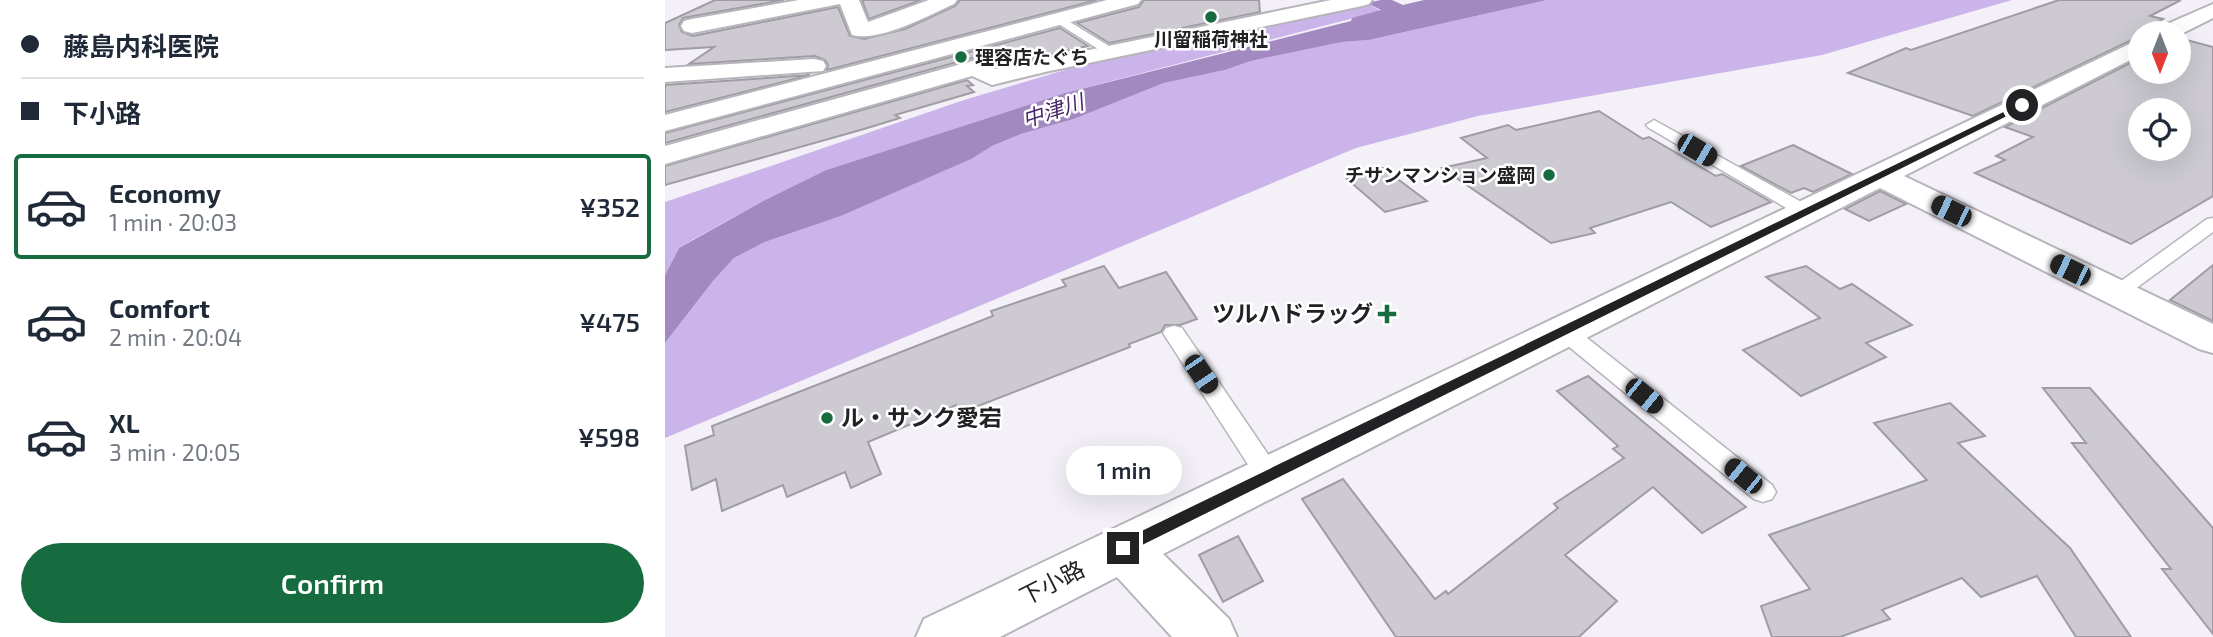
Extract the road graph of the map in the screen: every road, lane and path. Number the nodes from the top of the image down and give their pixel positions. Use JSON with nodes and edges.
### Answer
{"nodes":[{"id":1,"x":833,"y":0,"type":"edge"},
{"id":2,"x":849,"y":0,"type":"edge"},
{"id":3,"x":947,"y":0,"type":"edge"},
{"id":4,"x":1131,"y":0,"type":"edge"},
{"id":5,"x":1362,"y":0,"type":"edge"},
{"id":6,"x":2213,"y":10,"type":"edge"},
{"id":7,"x":1058,"y":19,"type":"junction"},
{"id":8,"x":2191,"y":21,"type":"edge"},
{"id":9,"x":692,"y":26,"type":"dead end"},
{"id":10,"x":1111,"y":51,"type":"junction"},
{"id":11,"x":2128,"y":52,"type":"edge"},
{"id":12,"x":897,"y":62,"type":"junction"},
{"id":13,"x":665,"y":75,"type":"edge"},
{"id":14,"x":838,"y":77,"type":"junction"},
{"id":15,"x":861,"y":99,"type":"junction"},
{"id":16,"x":665,"y":123,"type":"edge"},
{"id":17,"x":1654,"y":125,"type":"dead end"},
{"id":18,"x":665,"y":155,"type":"edge"},
{"id":19,"x":1879,"y":176,"type":"junction"},
{"id":20,"x":1805,"y":212,"type":"junction"},
{"id":21,"x":2213,"y":223,"type":"edge"},
{"id":22,"x":2117,"y":293,"type":"junction"},
{"id":23,"x":1564,"y":331,"type":"junction"},
{"id":24,"x":1174,"y":333,"type":"dead end"},
{"id":25,"x":2213,"y":340,"type":"edge"},
{"id":26,"x":1269,"y":475,"type":"junction"},
{"id":27,"x":1763,"y":492,"type":"dead end"},
{"id":28,"x":1123,"y":548,"type":"junction"},
{"id":29,"x":944,"y":637,"type":"edge"},
{"id":30,"x":1209,"y":637,"type":"edge"}],
"edges":[{"from":1,"to":9,"type":"street"},
{"from":2,"to":3,"type":"street"},
{"from":4,"to":7,"type":"street"},
{"from":5,"to":10,"type":"street"},
{"from":6,"to":8,"type":"street"},
{"from":7,"to":10,"type":"lane"},
{"from":7,"to":12,"type":"street"},
{"from":10,"to":15,"type":"street"},
{"from":11,"to":19,"type":"street","name":"下小路"},
{"from":12,"to":13,"type":"street"},
{"from":12,"to":14,"type":"street"},
{"from":14,"to":15,"type":"street"},
{"from":14,"to":16,"type":"street"},
{"from":15,"to":18,"type":"street"},
{"from":17,"to":20,"type":"lane"},
{"from":19,"to":20,"type":"street","name":"下小路"},
{"from":19,"to":22,"type":"street"},
{"from":20,"to":23,"type":"street","name":"下小路"},
{"from":21,"to":22,"type":"lane"},
{"from":22,"to":25,"type":"street"},
{"from":23,"to":26,"type":"street","name":"下小路"},
{"from":23,"to":27,"type":"lane"},
{"from":24,"to":26,"type":"lane"},
{"from":26,"to":28,"type":"street","name":"下小路"},
{"from":28,"to":29,"type":"street","name":"下小路"},
{"from":28,"to":30,"type":"street"}]}
